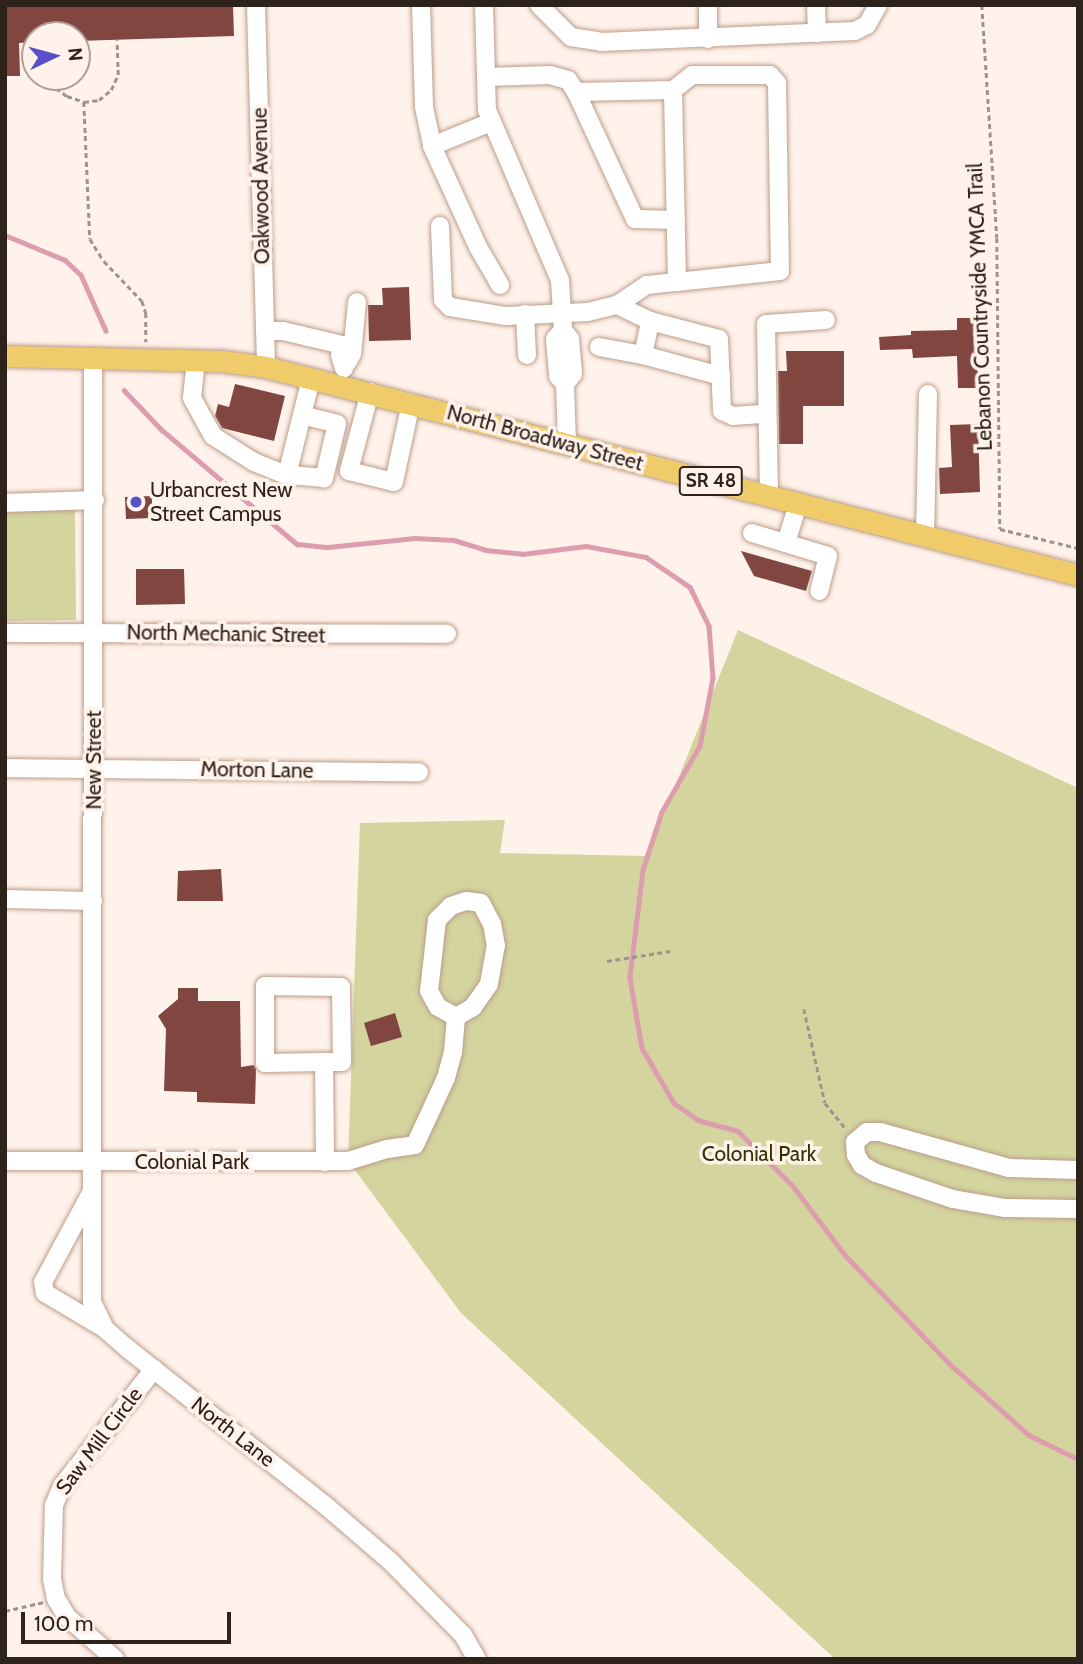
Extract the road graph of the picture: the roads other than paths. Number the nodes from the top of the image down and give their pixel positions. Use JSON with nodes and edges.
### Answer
{"nodes":[{"id":1,"x":256,"y":5,"type":"edge"},
{"id":2,"x":421,"y":5,"type":"edge"},
{"id":3,"x":484,"y":5,"type":"edge"},
{"id":4,"x":538,"y":5,"type":"edge"},
{"id":5,"x":708,"y":5,"type":"edge"},
{"id":6,"x":816,"y":5,"type":"edge"},
{"id":7,"x":878,"y":5,"type":"edge"},
{"id":8,"x":817,"y":33,"type":"junction"},
{"id":9,"x":708,"y":39,"type":"junction"},
{"id":10,"x":486,"y":77,"type":"junction"},
{"id":11,"x":673,"y":90,"type":"junction"},
{"id":12,"x":576,"y":92,"type":"junction"},
{"id":13,"x":491,"y":122,"type":"junction"},
{"id":14,"x":432,"y":146,"type":"junction"},
{"id":15,"x":676,"y":220,"type":"junction"},
{"id":16,"x":440,"y":226,"type":"dead end"},
{"id":17,"x":677,"y":282,"type":"junction"},
{"id":18,"x":500,"y":285,"type":"dead end"},
{"id":19,"x":357,"y":302,"type":"dead end"},
{"id":20,"x":617,"y":305,"type":"junction"},
{"id":21,"x":525,"y":314,"type":"junction"},
{"id":22,"x":826,"y":320,"type":"dead end"},
{"id":23,"x":650,"y":321,"type":"junction"},
{"id":24,"x":563,"y":322,"type":"junction"},
{"id":25,"x":265,"y":331,"type":"junction"},
{"id":26,"x":599,"y":347,"type":"dead end"},
{"id":27,"x":527,"y":355,"type":"dead end"},
{"id":28,"x":643,"y":355,"type":"junction"},
{"id":29,"x":5,"y":356,"type":"edge"},
{"id":30,"x":93,"y":358,"type":"junction"},
{"id":31,"x":196,"y":360,"type":"junction"},
{"id":32,"x":265,"y":367,"type":"junction"},
{"id":33,"x":341,"y":376,"type":"junction"},
{"id":34,"x":721,"y":376,"type":"junction"},
{"id":35,"x":311,"y":378,"type":"junction"},
{"id":36,"x":370,"y":392,"type":"junction"},
{"id":37,"x":928,"y":394,"type":"dead end"},
{"id":38,"x":411,"y":403,"type":"junction"},
{"id":39,"x":765,"y":414,"type":"junction"},
{"id":40,"x":302,"y":415,"type":"junction"},
{"id":41,"x":567,"y":444,"type":"junction"},
{"id":42,"x":330,"y":454,"type":"junction"},
{"id":43,"x":352,"y":459,"type":"junction"},
{"id":44,"x":287,"y":475,"type":"junction"},
{"id":45,"x":769,"y":496,"type":"junction"},
{"id":46,"x":94,"y":500,"type":"junction"},
{"id":47,"x":5,"y":503,"type":"edge"},
{"id":48,"x":798,"y":504,"type":"junction"},
{"id":49,"x":752,"y":533,"type":"dead end"},
{"id":50,"x":925,"y":537,"type":"junction"},
{"id":51,"x":786,"y":543,"type":"junction"},
{"id":52,"x":1078,"y":575,"type":"edge"},
{"id":53,"x":819,"y":591,"type":"dead end"},
{"id":54,"x":5,"y":633,"type":"edge"},
{"id":55,"x":94,"y":633,"type":"junction"},
{"id":56,"x":447,"y":634,"type":"dead end"},
{"id":57,"x":5,"y":768,"type":"edge"},
{"id":58,"x":94,"y":769,"type":"junction"},
{"id":59,"x":419,"y":772,"type":"dead end"},
{"id":60,"x":5,"y":899,"type":"edge"},
{"id":61,"x":93,"y":901,"type":"junction"},
{"id":62,"x":456,"y":1017,"type":"junction"},
{"id":63,"x":324,"y":1062,"type":"junction"},
{"id":64,"x":5,"y":1161,"type":"edge"},
{"id":65,"x":94,"y":1162,"type":"junction"},
{"id":66,"x":325,"y":1162,"type":"junction"},
{"id":67,"x":1078,"y":1170,"type":"edge"},
{"id":68,"x":93,"y":1190,"type":"junction"},
{"id":69,"x":1078,"y":1209,"type":"edge"},
{"id":70,"x":105,"y":1329,"type":"junction"},
{"id":71,"x":153,"y":1369,"type":"junction"},
{"id":72,"x":115,"y":1659,"type":"edge"},
{"id":73,"x":477,"y":1659,"type":"edge"}],
"edges":[{"from":1,"to":25,"type":"street","name":"Oakwood Avenue"},
{"from":2,"to":14,"type":"street"},
{"from":3,"to":10,"type":"street"},
{"from":4,"to":9,"type":"street"},
{"from":5,"to":9,"type":"street"},
{"from":6,"to":8,"type":"street"},
{"from":7,"to":8,"type":"street"},
{"from":8,"to":9,"type":"street"},
{"from":10,"to":12,"type":"street"},
{"from":10,"to":13,"type":"street"},
{"from":11,"to":12,"type":"street"},
{"from":11,"to":15,"type":"street"},
{"from":11,"to":17,"type":"street"},
{"from":12,"to":15,"type":"street"},
{"from":13,"to":14,"type":"street"},
{"from":13,"to":24,"type":"street"},
{"from":14,"to":18,"type":"street"},
{"from":15,"to":17,"type":"street"},
{"from":16,"to":21,"type":"street"},
{"from":17,"to":20,"type":"street"},
{"from":19,"to":33,"type":"street"},
{"from":20,"to":23,"type":"street"},
{"from":20,"to":24,"type":"street"},
{"from":21,"to":24,"type":"street"},
{"from":21,"to":27,"type":"street"},
{"from":22,"to":39,"type":"street"},
{"from":23,"to":28,"type":"street"},
{"from":23,"to":34,"type":"street"},
{"from":24,"to":41,"type":"street"},
{"from":25,"to":32,"type":"street","name":"Oakwood Avenue"},
{"from":25,"to":33,"type":"street"},
{"from":26,"to":28,"type":"street"},
{"from":28,"to":34,"type":"street"},
{"from":29,"to":30,"type":"main road","name":"North Broadway Street","number":"SR 48"},
{"from":30,"to":31,"type":"main road","name":"North Broadway Street","number":"SR 48"},
{"from":30,"to":46,"type":"street","name":"New Street"},
{"from":31,"to":32,"type":"main road","name":"North Broadway Street","number":"SR 48"},
{"from":31,"to":44,"type":"street"},
{"from":32,"to":35,"type":"main road","name":"North Broadway Street","number":"SR 48"},
{"from":33,"to":35,"type":"main road","name":"North Broadway Street","number":"SR 48"},
{"from":33,"to":36,"type":"main road","name":"North Broadway Street","number":"SR 48"},
{"from":34,"to":39,"type":"street"},
{"from":35,"to":40,"type":"street"},
{"from":36,"to":38,"type":"main road","name":"North Broadway Street","number":"SR 48"},
{"from":36,"to":43,"type":"street"},
{"from":37,"to":50,"type":"street"},
{"from":38,"to":41,"type":"main road","name":"North Broadway Street","number":"SR 48"},
{"from":38,"to":43,"type":"street"},
{"from":39,"to":45,"type":"street"},
{"from":40,"to":42,"type":"street"},
{"from":40,"to":44,"type":"street"},
{"from":41,"to":45,"type":"main road","name":"North Broadway Street","number":"SR 48"},
{"from":42,"to":43,"type":"street"},
{"from":42,"to":44,"type":"street"},
{"from":45,"to":48,"type":"main road","name":"North Broadway Street","number":"SR 48"},
{"from":46,"to":47,"type":"street"},
{"from":46,"to":55,"type":"street","name":"New Street"},
{"from":48,"to":50,"type":"main road","name":"North Broadway Street","number":"SR 48"},
{"from":48,"to":51,"type":"street"},
{"from":49,"to":51,"type":"street"},
{"from":50,"to":52,"type":"main road","name":"North Broadway Street","number":"SR 48"},
{"from":51,"to":53,"type":"street"},
{"from":54,"to":55,"type":"street","name":"North Mechanic Street"},
{"from":55,"to":56,"type":"street","name":"North Mechanic Street"},
{"from":55,"to":58,"type":"street","name":"New Street"},
{"from":57,"to":58,"type":"street","name":"Morton Lane"},
{"from":58,"to":59,"type":"street","name":"Morton Lane"},
{"from":58,"to":61,"type":"street","name":"New Street"},
{"from":60,"to":61,"type":"street"},
{"from":61,"to":65,"type":"street","name":"New Street"},
{"from":62,"to":62,"type":"street"},
{"from":62,"to":66,"type":"street","name":"Colonial Park"},
{"from":63,"to":63,"type":"street"},
{"from":63,"to":66,"type":"street"},
{"from":64,"to":65,"type":"street","name":"Colonial Park"},
{"from":65,"to":66,"type":"street","name":"Colonial Park"},
{"from":65,"to":68,"type":"street","name":"North Lane"},
{"from":67,"to":69,"type":"street"},
{"from":68,"to":70,"type":"street","name":"North Lane"},
{"from":68,"to":70,"type":"street"},
{"from":70,"to":71,"type":"street","name":"North Lane"},
{"from":71,"to":72,"type":"street","name":"Saw Mill Circle"},
{"from":71,"to":73,"type":"street","name":"North Lane"}]}
